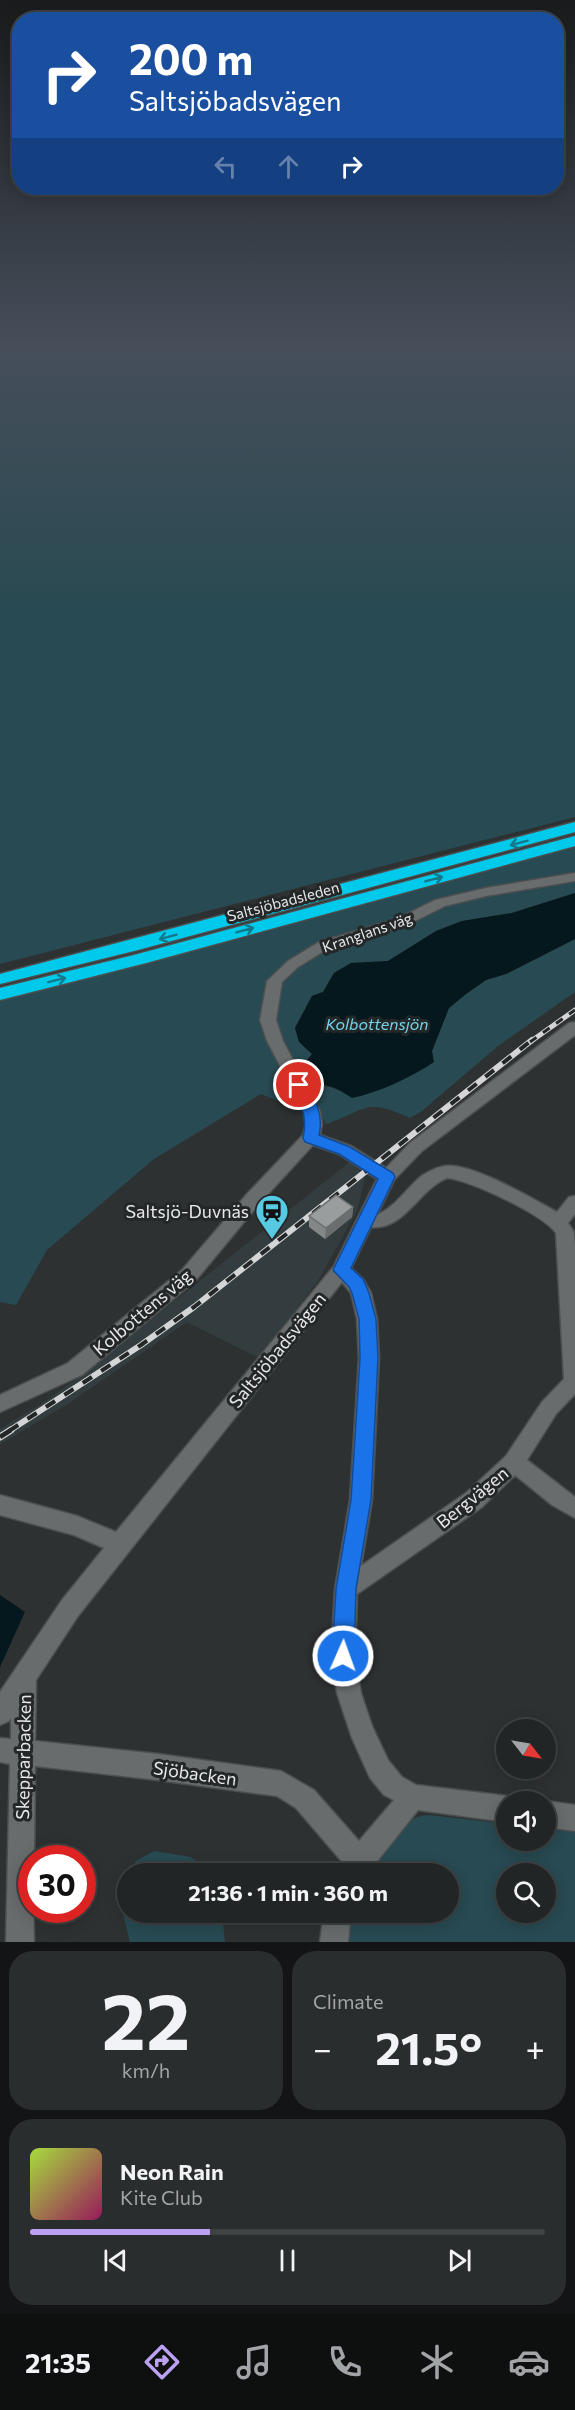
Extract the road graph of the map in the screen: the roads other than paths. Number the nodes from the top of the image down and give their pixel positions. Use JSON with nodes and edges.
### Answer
{"nodes":[{"id":1,"x":575,"y":827,"type":"edge"},
{"id":2,"x":575,"y":841,"type":"edge"},
{"id":3,"x":575,"y":877,"type":"edge"},
{"id":4,"x":0,"y":979,"type":"edge"},
{"id":5,"x":0,"y":994,"type":"edge"},
{"id":6,"x":575,"y":1027,"type":"edge"},
{"id":7,"x":311,"y":1138,"type":"junction"},
{"id":8,"x":387,"y":1177,"type":"junction"},
{"id":9,"x":575,"y":1202,"type":"edge"},
{"id":10,"x":366,"y":1220,"type":"junction"},
{"id":11,"x":558,"y":1222,"type":"junction"},
{"id":12,"x":341,"y":1270,"type":"junction"},
{"id":13,"x":574,"y":1382,"type":"edge"},
{"id":14,"x":0,"y":1404,"type":"edge"},
{"id":15,"x":514,"y":1462,"type":"junction"},
{"id":16,"x":0,"y":1505,"type":"edge"},
{"id":17,"x":575,"y":1508,"type":"edge"},
{"id":18,"x":120,"y":1544,"type":"junction"},
{"id":19,"x":346,"y":1589,"type":"junction"},
{"id":20,"x":24,"y":1679,"type":"junction"},
{"id":21,"x":0,"y":1713,"type":"edge"},
{"id":22,"x":12,"y":1750,"type":"edge"},
{"id":23,"x":413,"y":1797,"type":"junction"},
{"id":24,"x":496,"y":1808,"type":"edge"},
{"id":25,"x":556,"y":1815,"type":"edge"},
{"id":26,"x":575,"y":1818,"type":"edge"},
{"id":27,"x":353,"y":1863,"type":"edge"},
{"id":28,"x":359,"y":1863,"type":"edge"},
{"id":29,"x":337,"y":1923,"type":"edge"},
{"id":30,"x":20,"y":1942,"type":"edge"},
{"id":31,"x":334,"y":1942,"type":"edge"}],
"edges":[{"from":1,"to":4,"type":"highway","name":"Saltsjöbadsleden","one_way":true},
{"from":5,"to":2,"type":"highway","name":"Saltsjöbadsleden","one_way":true},
{"from":3,"to":7,"type":"street","name":"Kranglans väg"},
{"from":6,"to":8,"type":"street","name":"Saltsjöbadsvägen"},
{"from":7,"to":8,"type":"street"},
{"from":7,"to":14,"type":"street","name":"Kolbottens väg"},
{"from":8,"to":10,"type":"street","name":"Saltsjöbadsvägen"},
{"from":9,"to":11,"type":"street"},
{"from":10,"to":11,"type":"street"},
{"from":10,"to":12,"type":"street","name":"Saltsjöbadsvägen"},
{"from":11,"to":13,"type":"street"},
{"from":12,"to":18,"type":"street","name":"Saltsjöbadsvägen"},
{"from":12,"to":19,"type":"street"},
{"from":13,"to":15,"type":"street","name":"Bergvägen"},
{"from":15,"to":17,"type":"street"},
{"from":15,"to":19,"type":"street","name":"Bergvägen"},
{"from":16,"to":18,"type":"street"},
{"from":18,"to":20,"type":"street","name":"Saltsjöbadsvägen"},
{"from":19,"to":23,"type":"street"},
{"from":20,"to":21,"type":"street","name":"Saltsjöbadsvägen"},
{"from":20,"to":22,"type":"street","name":"Skepparbacken"},
{"from":22,"to":27,"type":"street","name":"Sjöbacken"},
{"from":22,"to":30,"type":"street","name":"Skepparbacken"},
{"from":23,"to":24,"type":"street"},
{"from":23,"to":28,"type":"street"},
{"from":25,"to":26,"type":"street"},
{"from":29,"to":31,"type":"street"}]}
